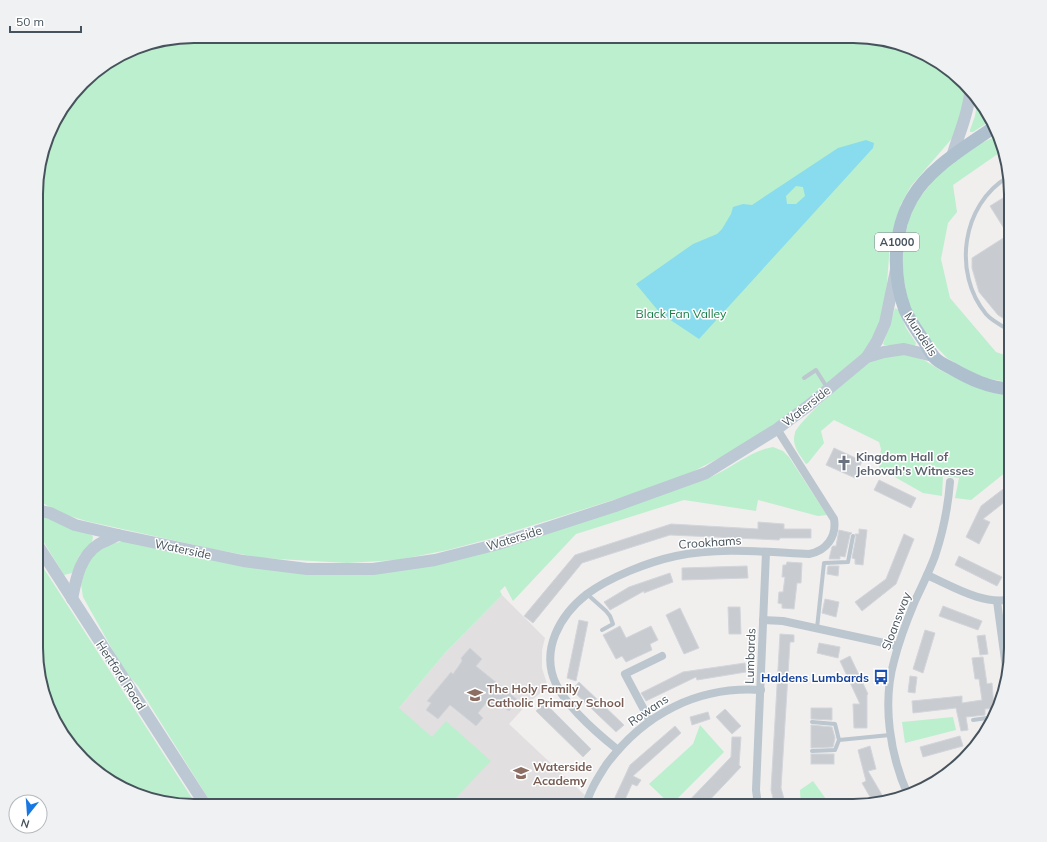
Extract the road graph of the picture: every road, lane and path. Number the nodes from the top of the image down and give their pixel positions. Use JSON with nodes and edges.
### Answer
{"nodes":[{"id":1,"x":970,"y":99,"type":"edge"},
{"id":2,"x":989,"y":130,"type":"edge"},
{"id":3,"x":952,"y":157,"type":"junction"},
{"id":4,"x":1004,"y":179,"type":"edge"},
{"id":5,"x":896,"y":267,"type":"junction"},
{"id":6,"x":1004,"y":327,"type":"edge"},
{"id":7,"x":933,"y":356,"type":"junction"},
{"id":8,"x":867,"y":357,"type":"junction"},
{"id":9,"x":804,"y":378,"type":"dead end"},
{"id":10,"x":1004,"y":388,"type":"edge"},
{"id":11,"x":828,"y":389,"type":"junction"},
{"id":12,"x":777,"y":429,"type":"junction"},
{"id":13,"x":950,"y":482,"type":"dead end"},
{"id":14,"x":43,"y":509,"type":"edge"},
{"id":15,"x":43,"y":512,"type":"edge"},
{"id":16,"x":50,"y":514,"type":"junction"},
{"id":17,"x":118,"y":535,"type":"junction"},
{"id":18,"x":853,"y":536,"type":"dead end"},
{"id":19,"x":766,"y":552,"type":"junction"},
{"id":20,"x":43,"y":553,"type":"edge"},
{"id":21,"x":927,"y":575,"type":"junction"},
{"id":22,"x":587,"y":594,"type":"junction"},
{"id":23,"x":72,"y":599,"type":"junction"},
{"id":24,"x":1004,"y":600,"type":"edge"},
{"id":25,"x":997,"y":601,"type":"junction"},
{"id":26,"x":763,"y":620,"type":"junction"},
{"id":27,"x":817,"y":628,"type":"junction"},
{"id":28,"x":602,"y":630,"type":"dead end"},
{"id":29,"x":898,"y":646,"type":"junction"},
{"id":30,"x":1004,"y":653,"type":"edge"},
{"id":31,"x":662,"y":656,"type":"dead end"},
{"id":32,"x":761,"y":690,"type":"junction"},
{"id":33,"x":986,"y":718,"type":"edge"},
{"id":34,"x":972,"y":720,"type":"dead end"},
{"id":35,"x":650,"y":721,"type":"junction"},
{"id":36,"x":812,"y":722,"type":"dead end"},
{"id":37,"x":890,"y":735,"type":"junction"},
{"id":38,"x":839,"y":740,"type":"junction"},
{"id":39,"x":618,"y":750,"type":"junction"},
{"id":40,"x":812,"y":751,"type":"dead end"},
{"id":41,"x":906,"y":789,"type":"edge"},
{"id":42,"x":201,"y":799,"type":"edge"},
{"id":43,"x":589,"y":799,"type":"edge"},
{"id":44,"x":757,"y":799,"type":"edge"}],
"edges":[{"from":1,"to":3,"type":"main road"},
{"from":2,"to":3,"type":"main road","name":"Mundells","number":"A1000"},
{"from":3,"to":5,"type":"main road","name":"Mundells","number":"A1000"},
{"from":4,"to":6,"type":"lane"},
{"from":5,"to":7,"type":"main road","name":"Mundells","number":"A1000"},
{"from":5,"to":8,"type":"main road","name":"Waterside"},
{"from":7,"to":8,"type":"main road","name":"Waterside"},
{"from":7,"to":10,"type":"main road","name":"Mundells","number":"A1000"},
{"from":8,"to":11,"type":"main road","name":"Waterside"},
{"from":9,"to":11,"type":"lane"},
{"from":11,"to":12,"type":"main road","name":"Waterside"},
{"from":12,"to":17,"type":"main road","name":"Waterside"},
{"from":12,"to":19,"type":"street","name":"Crookhams"},
{"from":13,"to":21,"type":"street","name":"Sloansway"},
{"from":14,"to":16,"type":"main road","name":"Waterside"},
{"from":15,"to":16,"type":"main road","name":"Waterside"},
{"from":16,"to":17,"type":"main road","name":"Waterside"},
{"from":17,"to":23,"type":"main road"},
{"from":18,"to":27,"type":"lane"},
{"from":19,"to":22,"type":"street","name":"Crookhams"},
{"from":19,"to":26,"type":"street"},
{"from":20,"to":23,"type":"main road","name":"Hertford Road"},
{"from":21,"to":25,"type":"street"},
{"from":21,"to":29,"type":"street","name":"Sloansway"},
{"from":22,"to":28,"type":"lane"},
{"from":22,"to":39,"type":"street","name":"Crookhams"},
{"from":23,"to":42,"type":"main road","name":"Hertford Road"},
{"from":24,"to":25,"type":"street"},
{"from":25,"to":30,"type":"street"},
{"from":26,"to":27,"type":"street","name":"Lumbards"},
{"from":26,"to":32,"type":"street","name":"Lumbards"},
{"from":27,"to":29,"type":"street","name":"Lumbards"},
{"from":29,"to":37,"type":"street","name":"Sloansway"},
{"from":31,"to":35,"type":"street"},
{"from":32,"to":35,"type":"street","name":"Rowans"},
{"from":32,"to":44,"type":"street","name":"Lumbards"},
{"from":33,"to":34,"type":"lane"},
{"from":35,"to":39,"type":"street","name":"Rowans"},
{"from":36,"to":38,"type":"lane"},
{"from":37,"to":38,"type":"lane"},
{"from":37,"to":41,"type":"street","name":"Sloansway"},
{"from":38,"to":40,"type":"lane"},
{"from":39,"to":43,"type":"street","name":"Rowans"}]}
